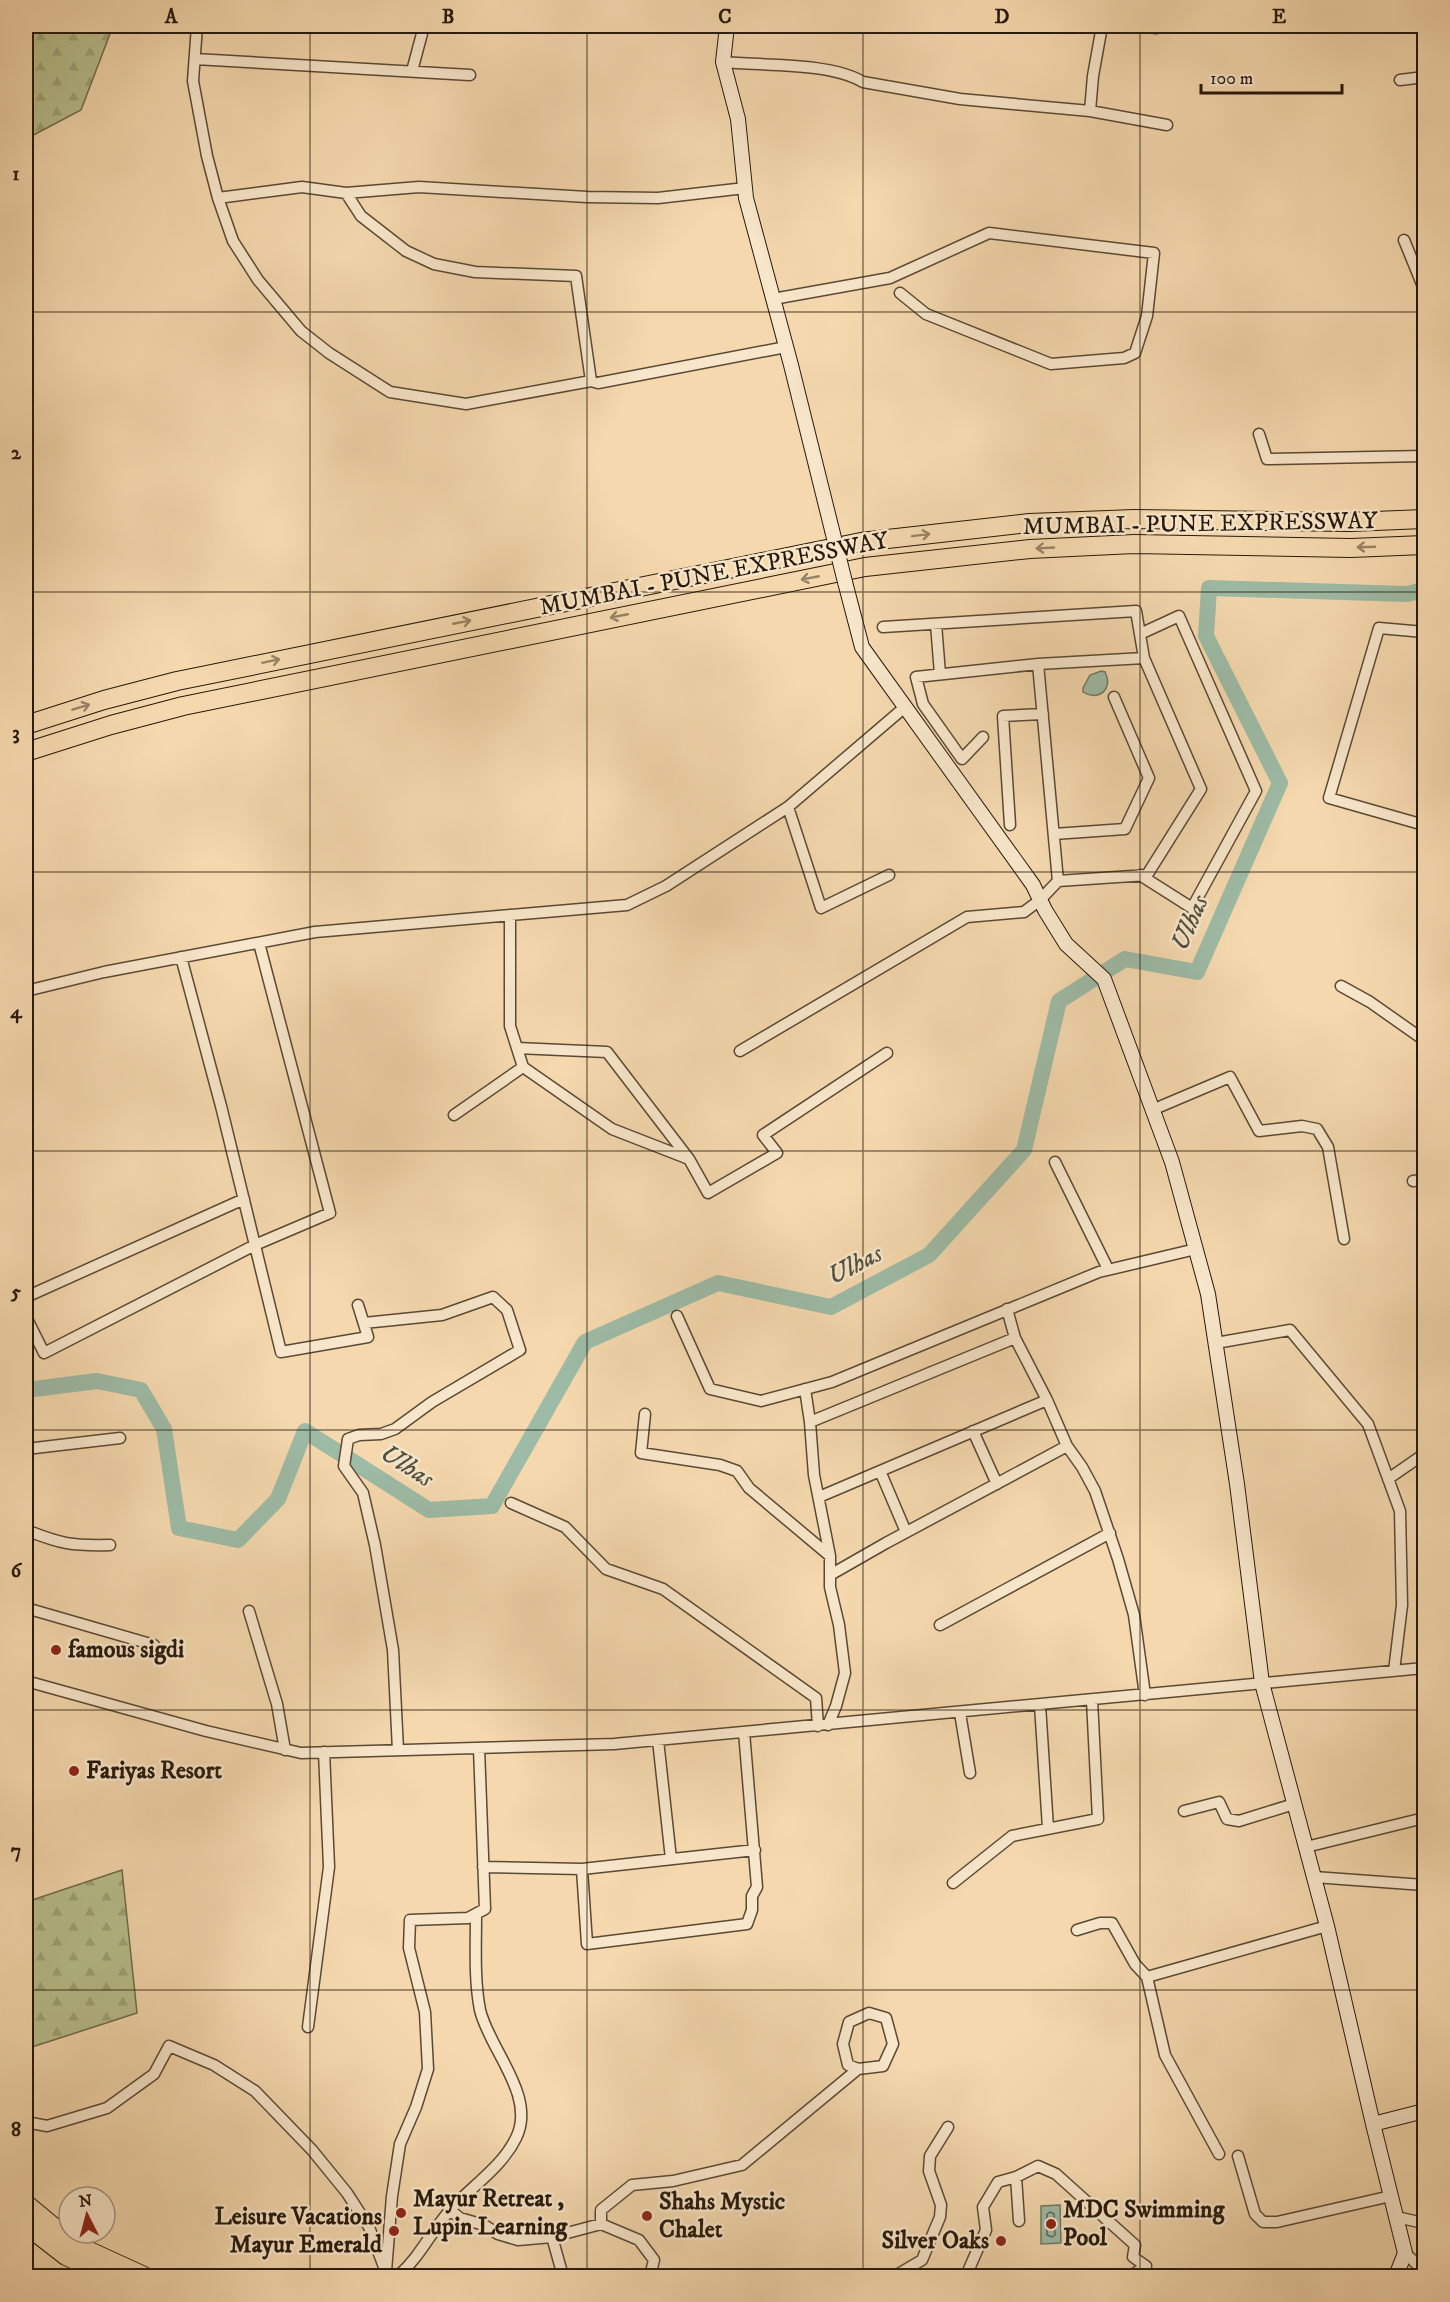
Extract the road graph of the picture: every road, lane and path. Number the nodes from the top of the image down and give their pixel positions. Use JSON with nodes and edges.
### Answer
{"nodes":[{"id":1,"x":197,"y":26,"type":"edge"},
{"id":2,"x":424,"y":26,"type":"edge"},
{"id":3,"x":727,"y":26,"type":"edge"},
{"id":4,"x":1102,"y":26,"type":"edge"},
{"id":5,"x":1143,"y":26,"type":"edge"},
{"id":6,"x":1156,"y":28,"type":"dead end"},
{"id":7,"x":195,"y":59,"type":"junction"},
{"id":8,"x":723,"y":62,"type":"junction"},
{"id":9,"x":412,"y":71,"type":"junction"},
{"id":10,"x":470,"y":75,"type":"dead end"},
{"id":11,"x":1425,"y":77,"type":"edge"},
{"id":12,"x":1400,"y":80,"type":"dead end"},
{"id":13,"x":1090,"y":111,"type":"junction"},
{"id":14,"x":1167,"y":125,"type":"dead end"},
{"id":15,"x":745,"y":188,"type":"junction"},
{"id":16,"x":346,"y":193,"type":"junction"},
{"id":17,"x":218,"y":198,"type":"junction"},
{"id":18,"x":1404,"y":240,"type":"dead end"},
{"id":19,"x":1425,"y":285,"type":"edge"},
{"id":20,"x":900,"y":293,"type":"dead end"},
{"id":21,"x":773,"y":298,"type":"junction"},
{"id":22,"x":786,"y":347,"type":"junction"},
{"id":23,"x":591,"y":381,"type":"junction"},
{"id":24,"x":1258,"y":434,"type":"dead end"},
{"id":25,"x":1425,"y":456,"type":"edge"},
{"id":26,"x":1425,"y":519,"type":"edge"},
{"id":27,"x":1425,"y":545,"type":"edge"},
{"id":28,"x":936,"y":624,"type":"junction"},
{"id":29,"x":883,"y":627,"type":"dead end"},
{"id":30,"x":1425,"y":632,"type":"edge"},
{"id":31,"x":1140,"y":634,"type":"junction"},
{"id":32,"x":1144,"y":658,"type":"junction"},
{"id":33,"x":1038,"y":664,"type":"junction"},
{"id":34,"x":940,"y":674,"type":"junction"},
{"id":35,"x":1114,"y":697,"type":"dead end"},
{"id":36,"x":905,"y":707,"type":"junction"},
{"id":37,"x":1042,"y":714,"type":"junction"},
{"id":38,"x":26,"y":725,"type":"edge"},
{"id":39,"x":983,"y":737,"type":"dead end"},
{"id":40,"x":26,"y":752,"type":"edge"},
{"id":41,"x":788,"y":807,"type":"junction"},
{"id":42,"x":1010,"y":825,"type":"dead end"},
{"id":43,"x":1425,"y":825,"type":"edge"},
{"id":44,"x":1054,"y":834,"type":"junction"},
{"id":45,"x":889,"y":875,"type":"dead end"},
{"id":46,"x":1140,"y":875,"type":"junction"},
{"id":47,"x":1058,"y":881,"type":"junction"},
{"id":48,"x":1040,"y":900,"type":"junction"},
{"id":49,"x":510,"y":915,"type":"junction"},
{"id":50,"x":259,"y":942,"type":"junction"},
{"id":51,"x":181,"y":957,"type":"junction"},
{"id":52,"x":1341,"y":986,"type":"dead end"},
{"id":53,"x":26,"y":991,"type":"edge"},
{"id":54,"x":1425,"y":1040,"type":"edge"},
{"id":55,"x":517,"y":1048,"type":"junction"},
{"id":56,"x":740,"y":1050,"type":"dead end"},
{"id":57,"x":887,"y":1053,"type":"dead end"},
{"id":58,"x":523,"y":1067,"type":"junction"},
{"id":59,"x":1152,"y":1110,"type":"junction"},
{"id":60,"x":454,"y":1115,"type":"dead end"},
{"id":61,"x":688,"y":1159,"type":"junction"},
{"id":62,"x":1055,"y":1162,"type":"dead end"},
{"id":63,"x":244,"y":1199,"type":"junction"},
{"id":64,"x":1344,"y":1239,"type":"dead end"},
{"id":65,"x":255,"y":1245,"type":"junction"},
{"id":66,"x":1196,"y":1249,"type":"junction"},
{"id":67,"x":1108,"y":1269,"type":"junction"},
{"id":68,"x":26,"y":1297,"type":"edge"},
{"id":69,"x":358,"y":1305,"type":"dead end"},
{"id":70,"x":1007,"y":1310,"type":"junction"},
{"id":71,"x":677,"y":1316,"type":"dead end"},
{"id":72,"x":26,"y":1317,"type":"edge"},
{"id":73,"x":364,"y":1323,"type":"junction"},
{"id":74,"x":1015,"y":1338,"type":"junction"},
{"id":75,"x":1216,"y":1343,"type":"junction"},
{"id":76,"x":805,"y":1389,"type":"junction"},
{"id":77,"x":1047,"y":1400,"type":"junction"},
{"id":78,"x":645,"y":1414,"type":"dead end"},
{"id":79,"x":810,"y":1422,"type":"junction"},
{"id":80,"x":973,"y":1431,"type":"junction"},
{"id":81,"x":120,"y":1438,"type":"dead end"},
{"id":82,"x":1067,"y":1446,"type":"junction"},
{"id":83,"x":26,"y":1449,"type":"edge"},
{"id":84,"x":1425,"y":1454,"type":"edge"},
{"id":85,"x":880,"y":1471,"type":"junction"},
{"id":86,"x":1388,"y":1479,"type":"junction"},
{"id":87,"x":996,"y":1484,"type":"junction"},
{"id":88,"x":819,"y":1497,"type":"junction"},
{"id":89,"x":511,"y":1503,"type":"dead end"},
{"id":90,"x":26,"y":1530,"type":"edge"},
{"id":91,"x":906,"y":1532,"type":"junction"},
{"id":92,"x":1110,"y":1533,"type":"junction"},
{"id":93,"x":110,"y":1545,"type":"dead end"},
{"id":94,"x":830,"y":1556,"type":"junction"},
{"id":95,"x":830,"y":1575,"type":"junction"},
{"id":96,"x":26,"y":1608,"type":"edge"},
{"id":97,"x":249,"y":1611,"type":"dead end"},
{"id":98,"x":940,"y":1625,"type":"dead end"},
{"id":99,"x":154,"y":1645,"type":"dead end"},
{"id":100,"x":1425,"y":1668,"type":"edge"},
{"id":101,"x":1394,"y":1671,"type":"junction"},
{"id":102,"x":26,"y":1681,"type":"edge"},
{"id":103,"x":1262,"y":1683,"type":"junction"},
{"id":104,"x":1145,"y":1695,"type":"junction"},
{"id":105,"x":1092,"y":1700,"type":"junction"},
{"id":106,"x":1040,"y":1705,"type":"junction"},
{"id":107,"x":960,"y":1713,"type":"junction"},
{"id":108,"x":823,"y":1725,"type":"junction"},
{"id":109,"x":744,"y":1732,"type":"junction"},
{"id":110,"x":658,"y":1740,"type":"junction"},
{"id":111,"x":479,"y":1748,"type":"junction"},
{"id":112,"x":285,"y":1750,"type":"junction"},
{"id":113,"x":398,"y":1750,"type":"junction"},
{"id":114,"x":324,"y":1752,"type":"junction"},
{"id":115,"x":970,"y":1773,"type":"dead end"},
{"id":116,"x":1294,"y":1804,"type":"junction"},
{"id":117,"x":1184,"y":1811,"type":"dead end"},
{"id":118,"x":1425,"y":1818,"type":"edge"},
{"id":119,"x":1048,"y":1828,"type":"junction"},
{"id":120,"x":1306,"y":1847,"type":"junction"},
{"id":121,"x":755,"y":1850,"type":"junction"},
{"id":122,"x":671,"y":1859,"type":"junction"},
{"id":123,"x":483,"y":1868,"type":"junction"},
{"id":124,"x":582,"y":1869,"type":"junction"},
{"id":125,"x":1314,"y":1877,"type":"junction"},
{"id":126,"x":953,"y":1883,"type":"dead end"},
{"id":127,"x":1425,"y":1885,"type":"edge"},
{"id":128,"x":476,"y":1914,"type":"junction"},
{"id":129,"x":1327,"y":1926,"type":"junction"},
{"id":130,"x":1077,"y":1930,"type":"dead end"},
{"id":131,"x":1147,"y":1977,"type":"junction"},
{"id":132,"x":308,"y":2027,"type":"dead end"},
{"id":133,"x":858,"y":2069,"type":"junction"},
{"id":134,"x":1425,"y":2111,"type":"edge"},
{"id":135,"x":26,"y":2122,"type":"edge"},
{"id":136,"x":1373,"y":2124,"type":"junction"},
{"id":137,"x":948,"y":2127,"type":"dead end"},
{"id":138,"x":1219,"y":2154,"type":"dead end"},
{"id":139,"x":1238,"y":2156,"type":"dead end"},
{"id":140,"x":1016,"y":2177,"type":"junction"},
{"id":141,"x":1391,"y":2196,"type":"junction"},
{"id":142,"x":26,"y":2204,"type":"edge"},
{"id":143,"x":450,"y":2210,"type":"junction"},
{"id":144,"x":1396,"y":2217,"type":"junction"},
{"id":145,"x":1019,"y":2221,"type":"dead end"},
{"id":146,"x":1425,"y":2223,"type":"edge"},
{"id":147,"x":601,"y":2224,"type":"junction"},
{"id":148,"x":26,"y":2225,"type":"edge"},
{"id":149,"x":552,"y":2236,"type":"junction"},
{"id":150,"x":1405,"y":2253,"type":"junction"},
{"id":151,"x":1425,"y":2269,"type":"edge"},
{"id":152,"x":387,"y":2274,"type":"edge"},
{"id":153,"x":109,"y":2277,"type":"edge"},
{"id":154,"x":144,"y":2277,"type":"edge"},
{"id":155,"x":398,"y":2277,"type":"edge"},
{"id":156,"x":563,"y":2277,"type":"edge"},
{"id":157,"x":650,"y":2277,"type":"edge"},
{"id":158,"x":895,"y":2277,"type":"edge"},
{"id":159,"x":966,"y":2277,"type":"edge"},
{"id":160,"x":1131,"y":2277,"type":"edge"},
{"id":161,"x":1396,"y":2277,"type":"edge"}],
"edges":[{"from":1,"to":7,"type":"street"},
{"from":2,"to":9,"type":"street"},
{"from":3,"to":8,"type":"street"},
{"from":4,"to":13,"type":"street"},
{"from":5,"to":6,"type":"street"},
{"from":7,"to":9,"type":"street"},
{"from":7,"to":17,"type":"street"},
{"from":8,"to":13,"type":"street"},
{"from":8,"to":15,"type":"street"},
{"from":9,"to":10,"type":"street"},
{"from":11,"to":12,"type":"street"},
{"from":13,"to":14,"type":"street"},
{"from":15,"to":16,"type":"street"},
{"from":15,"to":21,"type":"street"},
{"from":16,"to":17,"type":"street"},
{"from":16,"to":23,"type":"street"},
{"from":17,"to":23,"type":"street"},
{"from":18,"to":19,"type":"street"},
{"from":20,"to":21,"type":"street"},
{"from":21,"to":22,"type":"street"},
{"from":22,"to":23,"type":"street"},
{"from":22,"to":36,"type":"street","bridge":true},
{"from":24,"to":25,"type":"street"},
{"from":38,"to":26,"type":"highway","name":"MUMBAI - PUNE EXPRESSWAY","one_way":true},
{"from":27,"to":40,"type":"highway","name":"MUMBAI - PUNE EXPRESSWAY","one_way":true},
{"from":28,"to":29,"type":"street"},
{"from":28,"to":31,"type":"street"},
{"from":28,"to":34,"type":"street"},
{"from":30,"to":43,"type":"street"},
{"from":31,"to":32,"type":"street"},
{"from":31,"to":46,"type":"street"},
{"from":32,"to":33,"type":"street"},
{"from":32,"to":46,"type":"street"},
{"from":33,"to":34,"type":"street"},
{"from":33,"to":37,"type":"street"},
{"from":34,"to":39,"type":"street"},
{"from":35,"to":44,"type":"street"},
{"from":36,"to":41,"type":"street"},
{"from":36,"to":48,"type":"street"},
{"from":37,"to":42,"type":"street"},
{"from":37,"to":44,"type":"street"},
{"from":41,"to":45,"type":"street"},
{"from":41,"to":49,"type":"street"},
{"from":44,"to":47,"type":"street"},
{"from":46,"to":47,"type":"street"},
{"from":47,"to":48,"type":"street"},
{"from":48,"to":56,"type":"street"},
{"from":48,"to":59,"type":"street"},
{"from":49,"to":50,"type":"street"},
{"from":49,"to":55,"type":"street"},
{"from":50,"to":51,"type":"street"},
{"from":50,"to":65,"type":"street"},
{"from":51,"to":53,"type":"street"},
{"from":51,"to":63,"type":"street"},
{"from":52,"to":54,"type":"street"},
{"from":55,"to":58,"type":"street"},
{"from":55,"to":61,"type":"street"},
{"from":57,"to":61,"type":"street"},
{"from":58,"to":60,"type":"street"},
{"from":58,"to":61,"type":"street"},
{"from":59,"to":64,"type":"street"},
{"from":59,"to":66,"type":"street"},
{"from":62,"to":67,"type":"street"},
{"from":63,"to":65,"type":"street"},
{"from":63,"to":68,"type":"street"},
{"from":65,"to":72,"type":"street"},
{"from":65,"to":73,"type":"street"},
{"from":66,"to":67,"type":"street"},
{"from":66,"to":75,"type":"street"},
{"from":67,"to":70,"type":"street"},
{"from":69,"to":73,"type":"street"},
{"from":70,"to":74,"type":"street"},
{"from":70,"to":76,"type":"street"},
{"from":71,"to":76,"type":"street"},
{"from":73,"to":113,"type":"street"},
{"from":74,"to":77,"type":"street"},
{"from":74,"to":79,"type":"street"},
{"from":75,"to":86,"type":"street"},
{"from":75,"to":103,"type":"street"},
{"from":76,"to":79,"type":"street"},
{"from":77,"to":80,"type":"street"},
{"from":77,"to":82,"type":"street"},
{"from":78,"to":94,"type":"street"},
{"from":79,"to":88,"type":"street"},
{"from":80,"to":85,"type":"street"},
{"from":80,"to":87,"type":"street"},
{"from":81,"to":83,"type":"street"},
{"from":82,"to":87,"type":"street"},
{"from":82,"to":92,"type":"street"},
{"from":84,"to":86,"type":"street"},
{"from":85,"to":88,"type":"street"},
{"from":85,"to":91,"type":"street"},
{"from":86,"to":101,"type":"street"},
{"from":87,"to":91,"type":"street"},
{"from":88,"to":94,"type":"street"},
{"from":89,"to":108,"type":"street"},
{"from":90,"to":93,"type":"street"},
{"from":91,"to":95,"type":"street"},
{"from":92,"to":98,"type":"street"},
{"from":92,"to":104,"type":"street"},
{"from":94,"to":95,"type":"street"},
{"from":95,"to":108,"type":"street"},
{"from":96,"to":99,"type":"street"},
{"from":97,"to":112,"type":"street"},
{"from":100,"to":101,"type":"street"},
{"from":101,"to":103,"type":"street"},
{"from":102,"to":112,"type":"street"},
{"from":103,"to":104,"type":"street"},
{"from":103,"to":116,"type":"street"},
{"from":104,"to":105,"type":"street"},
{"from":105,"to":106,"type":"street"},
{"from":105,"to":119,"type":"street"},
{"from":106,"to":107,"type":"street"},
{"from":106,"to":119,"type":"street"},
{"from":107,"to":108,"type":"street"},
{"from":107,"to":115,"type":"street"},
{"from":108,"to":109,"type":"street"},
{"from":109,"to":110,"type":"street"},
{"from":109,"to":121,"type":"street"},
{"from":110,"to":111,"type":"street"},
{"from":110,"to":122,"type":"street"},
{"from":111,"to":113,"type":"street"},
{"from":111,"to":123,"type":"street"},
{"from":112,"to":114,"type":"street"},
{"from":113,"to":114,"type":"street"},
{"from":114,"to":132,"type":"street"},
{"from":116,"to":117,"type":"street"},
{"from":116,"to":120,"type":"street"},
{"from":118,"to":120,"type":"street"},
{"from":119,"to":126,"type":"street"},
{"from":120,"to":125,"type":"street"},
{"from":121,"to":122,"type":"street"},
{"from":121,"to":124,"type":"street"},
{"from":122,"to":124,"type":"street"},
{"from":123,"to":124,"type":"street"},
{"from":123,"to":128,"type":"street"},
{"from":125,"to":127,"type":"street"},
{"from":125,"to":129,"type":"street"},
{"from":128,"to":143,"type":"street"},
{"from":128,"to":152,"type":"street"},
{"from":129,"to":131,"type":"street"},
{"from":129,"to":136,"type":"street"},
{"from":130,"to":131,"type":"street"},
{"from":131,"to":138,"type":"street"},
{"from":133,"to":133,"type":"street"},
{"from":133,"to":147,"type":"street"},
{"from":134,"to":136,"type":"street"},
{"from":135,"to":152,"type":"street"},
{"from":136,"to":141,"type":"street"},
{"from":137,"to":158,"type":"street"},
{"from":139,"to":141,"type":"street"},
{"from":140,"to":145,"type":"street"},
{"from":140,"to":159,"type":"street"},
{"from":140,"to":160,"type":"street"},
{"from":141,"to":144,"type":"street"},
{"from":142,"to":154,"type":"highway"},
{"from":143,"to":149,"type":"street"},
{"from":143,"to":155,"type":"street"},
{"from":144,"to":146,"type":"street"},
{"from":144,"to":150,"type":"street"},
{"from":147,"to":149,"type":"street"},
{"from":147,"to":157,"type":"street"},
{"from":148,"to":153,"type":"highway"},
{"from":149,"to":156,"type":"street"},
{"from":150,"to":151,"type":"street"},
{"from":150,"to":161,"type":"street"}]}
